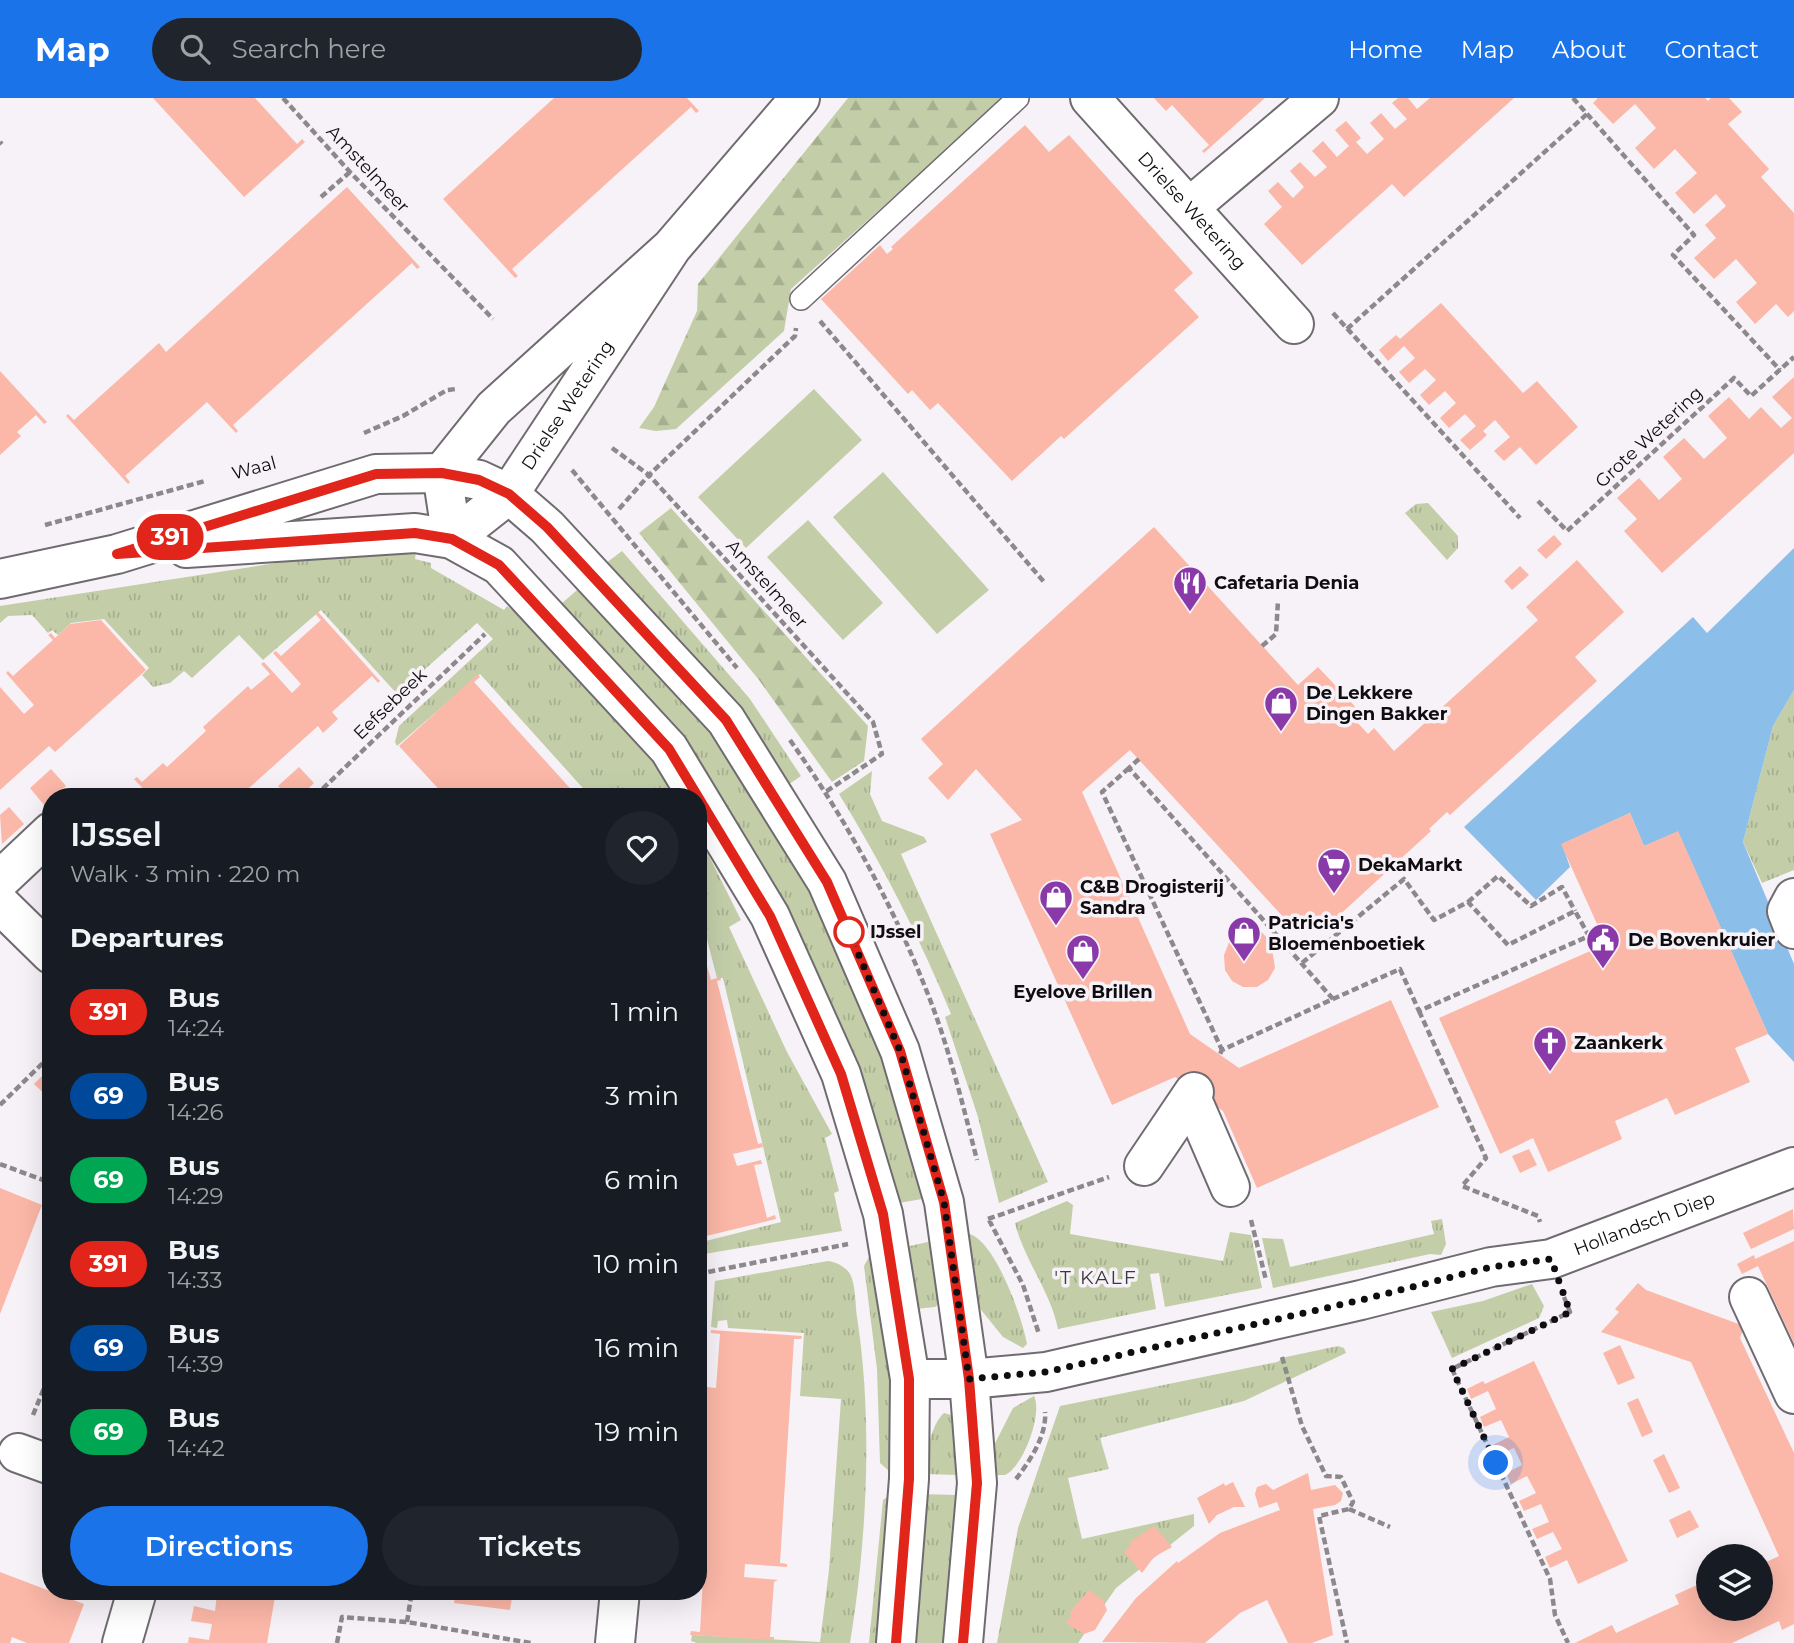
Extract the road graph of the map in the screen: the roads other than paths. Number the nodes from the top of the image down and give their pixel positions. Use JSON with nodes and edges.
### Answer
{"nodes":[{"id":1,"x":800,"y":98,"type":"edge"},
{"id":2,"x":1018,"y":98,"type":"edge"},
{"id":3,"x":1090,"y":98,"type":"edge"},
{"id":4,"x":1319,"y":98,"type":"edge"},
{"id":5,"x":1191,"y":206,"type":"junction"},
{"id":6,"x":672,"y":247,"type":"junction"},
{"id":7,"x":801,"y":299,"type":"road end"},
{"id":8,"x":1294,"y":324,"type":"dead end"},
{"id":9,"x":442,"y":473,"type":"junction"},
{"id":10,"x":509,"y":494,"type":"junction"},
{"id":11,"x":452,"y":539,"type":"junction"},
{"id":12,"x":117,"y":554,"type":"junction"},
{"id":13,"x":0,"y":579,"type":"edge"},
{"id":14,"x":694,"y":788,"type":"edge"},
{"id":15,"x":707,"y":809,"type":"edge"},
{"id":16,"x":42,"y":840,"type":"edge"},
{"id":17,"x":0,"y":880,"type":"edge"},
{"id":18,"x":1794,"y":898,"type":"edge"},
{"id":19,"x":0,"y":904,"type":"edge"},
{"id":20,"x":1794,"y":929,"type":"edge"},
{"id":21,"x":42,"y":945,"type":"edge"},
{"id":22,"x":1144,"y":1166,"type":"dead end"},
{"id":23,"x":1794,"y":1167,"type":"edge"},
{"id":24,"x":1230,"y":1187,"type":"dead end"},
{"id":25,"x":1749,"y":1297,"type":"dead end"},
{"id":26,"x":909,"y":1379,"type":"junction"},
{"id":27,"x":969,"y":1379,"type":"junction"},
{"id":28,"x":1794,"y":1394,"type":"edge"},
{"id":29,"x":134,"y":1600,"type":"edge"},
{"id":30,"x":619,"y":1600,"type":"edge"},
{"id":31,"x":122,"y":1643,"type":"edge"},
{"id":32,"x":615,"y":1643,"type":"edge"},
{"id":33,"x":896,"y":1643,"type":"edge"},
{"id":34,"x":962,"y":1643,"type":"edge"}],
"edges":[{"from":1,"to":6,"type":"main road","name":"Drielse Wetering"},
{"from":2,"to":7,"type":"lane"},
{"from":3,"to":5,"type":"main road","name":"Drielse Wetering"},
{"from":4,"to":5,"type":"main road"},
{"from":5,"to":8,"type":"main road","name":"Drielse Wetering"},
{"from":6,"to":9,"type":"main road","name":"Drielse Wetering"},
{"from":6,"to":10,"type":"main road","name":"Drielse Wetering"},
{"from":9,"to":10,"type":"main road"},
{"from":9,"to":11,"type":"main road"},
{"from":9,"to":12,"type":"main road"},
{"from":10,"to":11,"type":"main road","name":"Drielse Wetering"},
{"from":10,"to":27,"type":"main road"},
{"from":11,"to":12,"type":"main road"},
{"from":11,"to":14,"type":"main road"},
{"from":12,"to":13,"type":"main road"},
{"from":15,"to":26,"type":"main road"},
{"from":16,"to":17,"type":"main road"},
{"from":18,"to":20,"type":"main road"},
{"from":19,"to":21,"type":"main road"},
{"from":22,"to":24,"type":"main road"},
{"from":23,"to":27,"type":"main road","name":"Hollandsch Diep"},
{"from":25,"to":28,"type":"main road"},
{"from":26,"to":27,"type":"main road","name":"Hollandsch Diep"},
{"from":26,"to":33,"type":"main road"},
{"from":27,"to":34,"type":"main road"},
{"from":29,"to":31,"type":"main road"},
{"from":30,"to":32,"type":"main road"}]}
